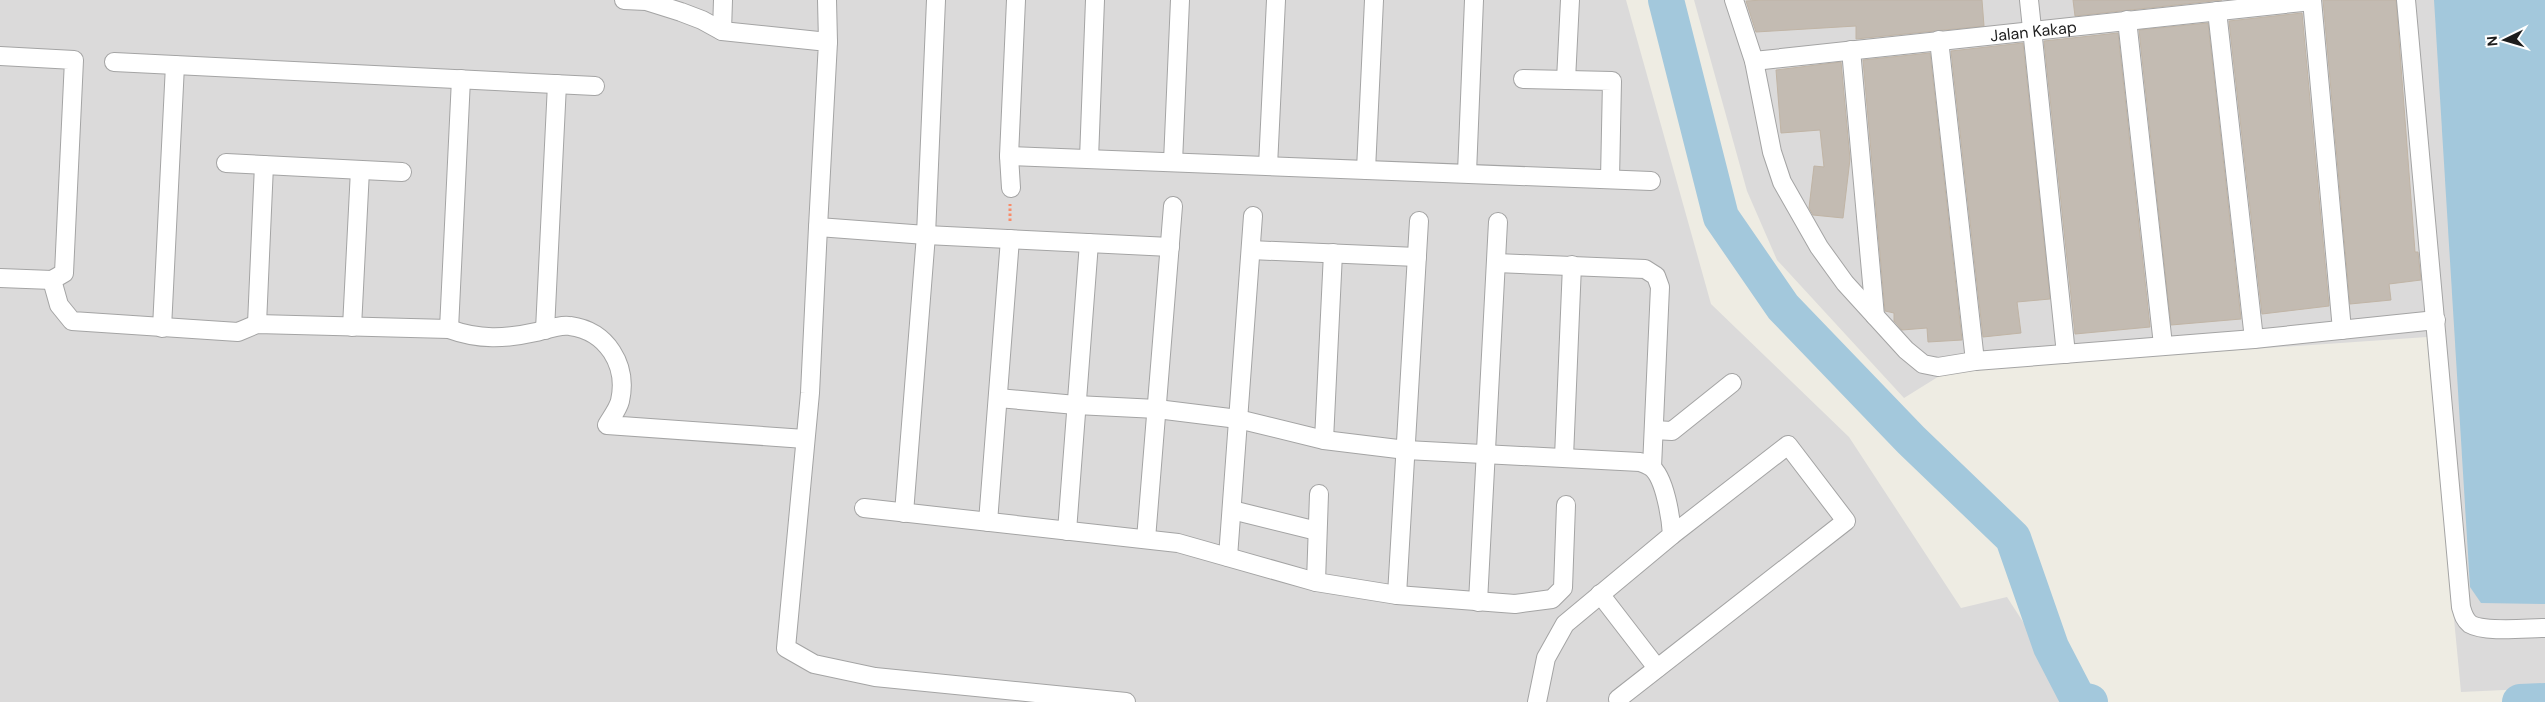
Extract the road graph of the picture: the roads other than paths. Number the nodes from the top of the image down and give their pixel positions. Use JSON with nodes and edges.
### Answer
{"nodes":[{"id":1,"x":624,"y":0,"type":"edge"},
{"id":2,"x":646,"y":0,"type":"edge"},
{"id":3,"x":723,"y":0,"type":"edge"},
{"id":4,"x":828,"y":0,"type":"edge"},
{"id":5,"x":936,"y":0,"type":"edge"},
{"id":6,"x":1016,"y":0,"type":"edge"},
{"id":7,"x":1095,"y":0,"type":"edge"},
{"id":8,"x":1180,"y":0,"type":"edge"},
{"id":9,"x":1276,"y":0,"type":"edge"},
{"id":10,"x":1374,"y":0,"type":"edge"},
{"id":11,"x":1474,"y":0,"type":"edge"},
{"id":12,"x":1570,"y":0,"type":"edge"},
{"id":13,"x":1734,"y":0,"type":"edge"},
{"id":14,"x":2029,"y":0,"type":"edge"},
{"id":15,"x":2312,"y":0,"type":"edge"},
{"id":16,"x":2406,"y":0,"type":"edge"},
{"id":17,"x":2217,"y":11,"type":"junction"},
{"id":18,"x":2127,"y":20,"type":"junction"},
{"id":19,"x":722,"y":31,"type":"junction"},
{"id":20,"x":2031,"y":31,"type":"junction"},
{"id":21,"x":1938,"y":40,"type":"junction"},
{"id":22,"x":828,"y":42,"type":"junction"},
{"id":23,"x":1851,"y":50,"type":"junction"},
{"id":24,"x":0,"y":56,"type":"edge"},
{"id":25,"x":1754,"y":61,"type":"junction"},
{"id":26,"x":114,"y":62,"type":"dead end"},
{"id":27,"x":175,"y":65,"type":"junction"},
{"id":28,"x":461,"y":79,"type":"junction"},
{"id":29,"x":1522,"y":79,"type":"dead end"},
{"id":30,"x":1566,"y":80,"type":"junction"},
{"id":31,"x":557,"y":84,"type":"junction"},
{"id":32,"x":595,"y":86,"type":"dead end"},
{"id":33,"x":1009,"y":156,"type":"junction"},
{"id":34,"x":1088,"y":159,"type":"junction"},
{"id":35,"x":1173,"y":162,"type":"junction"},
{"id":36,"x":226,"y":163,"type":"dead end"},
{"id":37,"x":264,"y":165,"type":"junction"},
{"id":38,"x":1268,"y":166,"type":"junction"},
{"id":39,"x":360,"y":170,"type":"junction"},
{"id":40,"x":1366,"y":170,"type":"junction"},
{"id":41,"x":402,"y":172,"type":"dead end"},
{"id":42,"x":1467,"y":173,"type":"junction"},
{"id":43,"x":1610,"y":179,"type":"junction"},
{"id":44,"x":1651,"y":181,"type":"dead end"},
{"id":45,"x":1011,"y":188,"type":"road end"},
{"id":46,"x":1173,"y":206,"type":"dead end"},
{"id":47,"x":1254,"y":216,"type":"dead end"},
{"id":48,"x":1419,"y":221,"type":"dead end"},
{"id":49,"x":1498,"y":222,"type":"dead end"},
{"id":50,"x":818,"y":227,"type":"junction"},
{"id":51,"x":926,"y":235,"type":"junction"},
{"id":52,"x":1010,"y":239,"type":"junction"},
{"id":53,"x":1089,"y":243,"type":"junction"},
{"id":54,"x":1170,"y":247,"type":"junction"},
{"id":55,"x":1251,"y":250,"type":"junction"},
{"id":56,"x":1333,"y":253,"type":"junction"},
{"id":57,"x":1417,"y":257,"type":"junction"},
{"id":58,"x":1496,"y":263,"type":"junction"},
{"id":59,"x":1572,"y":265,"type":"junction"},
{"id":60,"x":0,"y":278,"type":"edge"},
{"id":61,"x":52,"y":280,"type":"junction"},
{"id":62,"x":1875,"y":316,"type":"junction"},
{"id":63,"x":2436,"y":320,"type":"junction"},
{"id":64,"x":257,"y":324,"type":"junction"},
{"id":65,"x":352,"y":327,"type":"junction"},
{"id":66,"x":162,"y":328,"type":"junction"},
{"id":67,"x":449,"y":329,"type":"junction"},
{"id":68,"x":545,"y":330,"type":"junction"},
{"id":69,"x":2342,"y":330,"type":"junction"},
{"id":70,"x":2254,"y":339,"type":"junction"},
{"id":71,"x":2163,"y":345,"type":"junction"},
{"id":72,"x":2066,"y":354,"type":"junction"},
{"id":73,"x":1975,"y":361,"type":"junction"},
{"id":74,"x":1732,"y":383,"type":"dead end"},
{"id":75,"x":998,"y":398,"type":"junction"},
{"id":76,"x":1076,"y":405,"type":"junction"},
{"id":77,"x":1157,"y":409,"type":"junction"},
{"id":78,"x":1238,"y":419,"type":"junction"},
{"id":79,"x":1654,"y":430,"type":"junction"},
{"id":80,"x":805,"y":439,"type":"junction"},
{"id":81,"x":1324,"y":440,"type":"junction"},
{"id":82,"x":1406,"y":450,"type":"junction"},
{"id":83,"x":1486,"y":452,"type":"junction"},
{"id":84,"x":1564,"y":458,"type":"junction"},
{"id":85,"x":1652,"y":467,"type":"junction"},
{"id":86,"x":1319,"y":494,"type":"dead end"},
{"id":87,"x":1566,"y":505,"type":"dead end"},
{"id":88,"x":864,"y":508,"type":"dead end"},
{"id":89,"x":1232,"y":510,"type":"junction"},
{"id":90,"x":904,"y":513,"type":"junction"},
{"id":91,"x":988,"y":522,"type":"junction"},
{"id":92,"x":1066,"y":530,"type":"junction"},
{"id":93,"x":1317,"y":531,"type":"junction"},
{"id":94,"x":1672,"y":536,"type":"junction"},
{"id":95,"x":1146,"y":539,"type":"junction"},
{"id":96,"x":1228,"y":556,"type":"junction"},
{"id":97,"x":1316,"y":582,"type":"junction"},
{"id":98,"x":1600,"y":594,"type":"junction"},
{"id":99,"x":1397,"y":595,"type":"junction"},
{"id":100,"x":1478,"y":602,"type":"junction"},
{"id":101,"x":2545,"y":628,"type":"edge"},
{"id":102,"x":1657,"y":668,"type":"junction"},
{"id":103,"x":1618,"y":699,"type":"dead end"},
{"id":104,"x":1126,"y":702,"type":"edge"},
{"id":105,"x":1537,"y":702,"type":"edge"}],
"edges":[{"from":1,"to":2,"type":"street"},
{"from":2,"to":19,"type":"street"},
{"from":3,"to":19,"type":"street"},
{"from":4,"to":22,"type":"street"},
{"from":5,"to":51,"type":"street"},
{"from":6,"to":33,"type":"street"},
{"from":7,"to":34,"type":"street"},
{"from":8,"to":35,"type":"street"},
{"from":9,"to":38,"type":"street"},
{"from":10,"to":40,"type":"street"},
{"from":11,"to":42,"type":"street"},
{"from":12,"to":30,"type":"street"},
{"from":13,"to":25,"type":"street"},
{"from":14,"to":20,"type":"street"},
{"from":15,"to":17,"type":"street","name":"Jalan Kakap"},
{"from":15,"to":69,"type":"street"},
{"from":16,"to":63,"type":"street"},
{"from":17,"to":18,"type":"street","name":"Jalan Kakap"},
{"from":17,"to":70,"type":"street"},
{"from":18,"to":20,"type":"street","name":"Jalan Kakap"},
{"from":18,"to":71,"type":"street"},
{"from":19,"to":22,"type":"street"},
{"from":20,"to":21,"type":"street","name":"Jalan Kakap"},
{"from":20,"to":72,"type":"street"},
{"from":21,"to":23,"type":"street","name":"Jalan Kakap"},
{"from":21,"to":73,"type":"street"},
{"from":22,"to":50,"type":"street"},
{"from":23,"to":25,"type":"street","name":"Jalan Kakap"},
{"from":23,"to":62,"type":"street"},
{"from":24,"to":61,"type":"street"},
{"from":25,"to":62,"type":"street"},
{"from":26,"to":27,"type":"street"},
{"from":27,"to":28,"type":"street"},
{"from":27,"to":66,"type":"street"},
{"from":28,"to":31,"type":"street"},
{"from":28,"to":67,"type":"street"},
{"from":29,"to":30,"type":"street"},
{"from":30,"to":43,"type":"street"},
{"from":31,"to":32,"type":"street"},
{"from":31,"to":68,"type":"street"},
{"from":33,"to":34,"type":"street"},
{"from":33,"to":45,"type":"street"},
{"from":34,"to":35,"type":"street"},
{"from":35,"to":38,"type":"street"},
{"from":36,"to":37,"type":"street"},
{"from":37,"to":39,"type":"street"},
{"from":37,"to":64,"type":"street"},
{"from":38,"to":40,"type":"street"},
{"from":39,"to":41,"type":"street"},
{"from":39,"to":65,"type":"street"},
{"from":40,"to":42,"type":"street"},
{"from":42,"to":43,"type":"street"},
{"from":43,"to":44,"type":"street"},
{"from":46,"to":54,"type":"street"},
{"from":47,"to":55,"type":"street"},
{"from":48,"to":57,"type":"street"},
{"from":49,"to":58,"type":"street"},
{"from":50,"to":51,"type":"street"},
{"from":50,"to":80,"type":"street"},
{"from":51,"to":52,"type":"street"},
{"from":51,"to":90,"type":"street"},
{"from":52,"to":53,"type":"street"},
{"from":52,"to":75,"type":"street"},
{"from":53,"to":54,"type":"street"},
{"from":53,"to":76,"type":"street"},
{"from":54,"to":77,"type":"street"},
{"from":55,"to":56,"type":"street"},
{"from":55,"to":78,"type":"street"},
{"from":56,"to":57,"type":"street"},
{"from":56,"to":81,"type":"street"},
{"from":57,"to":82,"type":"street"},
{"from":58,"to":59,"type":"street"},
{"from":58,"to":83,"type":"street"},
{"from":59,"to":79,"type":"street"},
{"from":59,"to":84,"type":"street"},
{"from":60,"to":61,"type":"street"},
{"from":61,"to":66,"type":"street"},
{"from":62,"to":73,"type":"street"},
{"from":63,"to":69,"type":"street"},
{"from":63,"to":101,"type":"street"},
{"from":64,"to":65,"type":"street"},
{"from":64,"to":66,"type":"street"},
{"from":65,"to":67,"type":"street"},
{"from":67,"to":68,"type":"street"},
{"from":68,"to":80,"type":"street"},
{"from":69,"to":70,"type":"street"},
{"from":70,"to":71,"type":"street"},
{"from":71,"to":72,"type":"street"},
{"from":72,"to":73,"type":"street"},
{"from":74,"to":79,"type":"street"},
{"from":75,"to":76,"type":"street"},
{"from":75,"to":91,"type":"street"},
{"from":76,"to":77,"type":"street"},
{"from":76,"to":92,"type":"street"},
{"from":77,"to":78,"type":"street"},
{"from":77,"to":95,"type":"street"},
{"from":78,"to":81,"type":"street"},
{"from":78,"to":89,"type":"street"},
{"from":79,"to":85,"type":"street"},
{"from":80,"to":104,"type":"street"},
{"from":81,"to":82,"type":"street"},
{"from":82,"to":83,"type":"street"},
{"from":82,"to":99,"type":"street"},
{"from":83,"to":84,"type":"street"},
{"from":83,"to":100,"type":"street"},
{"from":84,"to":85,"type":"street"},
{"from":85,"to":94,"type":"street"},
{"from":86,"to":93,"type":"street"},
{"from":87,"to":100,"type":"street"},
{"from":88,"to":90,"type":"street"},
{"from":89,"to":93,"type":"street"},
{"from":89,"to":96,"type":"street"},
{"from":90,"to":91,"type":"street"},
{"from":91,"to":92,"type":"street"},
{"from":92,"to":95,"type":"street"},
{"from":93,"to":97,"type":"street"},
{"from":94,"to":98,"type":"street"},
{"from":94,"to":102,"type":"street"},
{"from":95,"to":96,"type":"street"},
{"from":96,"to":97,"type":"street"},
{"from":97,"to":99,"type":"street"},
{"from":98,"to":102,"type":"street"},
{"from":98,"to":105,"type":"street"},
{"from":99,"to":100,"type":"street"},
{"from":102,"to":103,"type":"street"}]}
